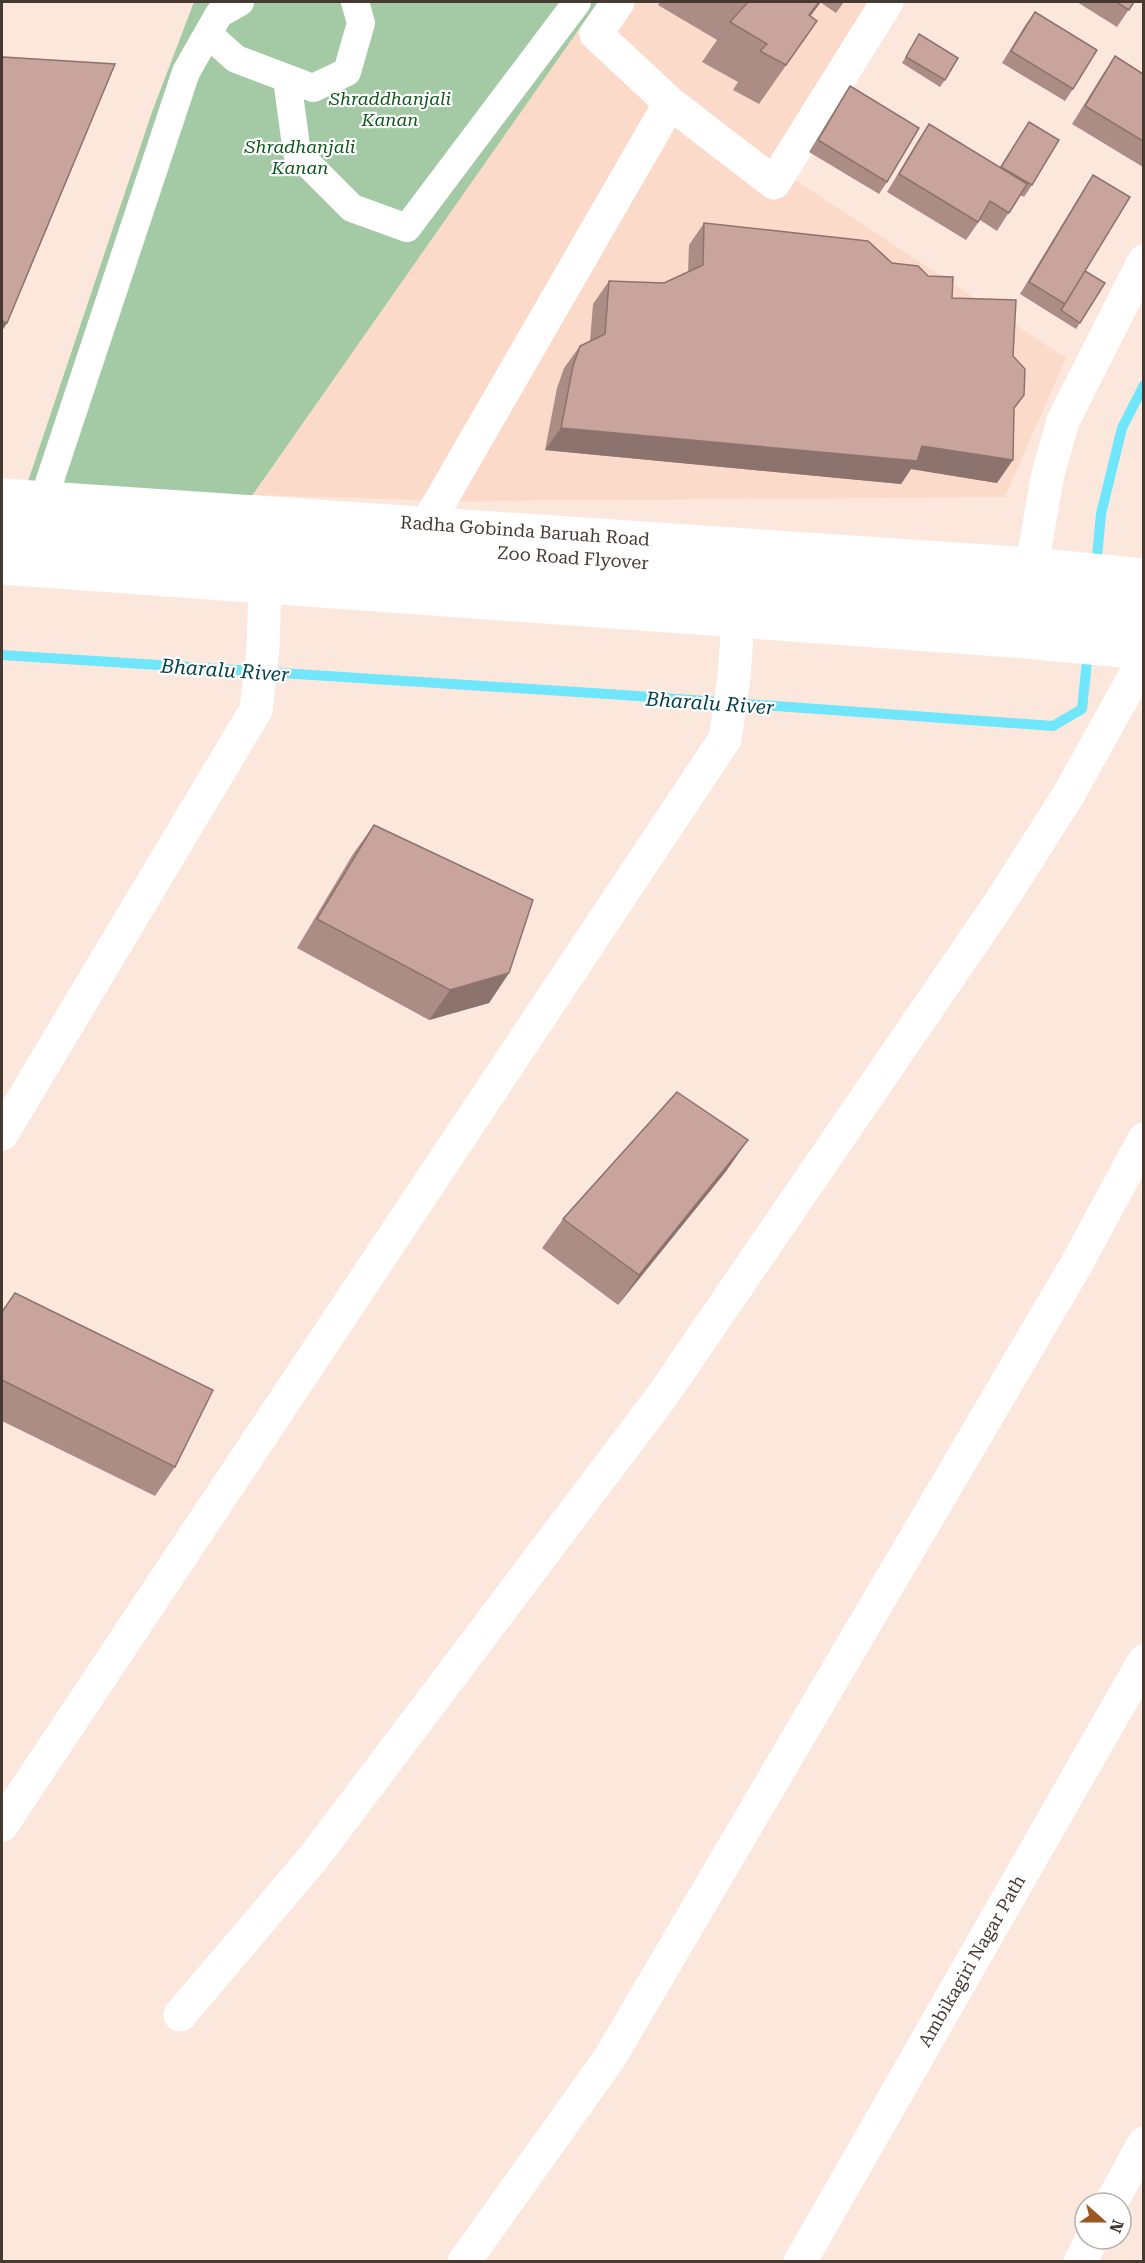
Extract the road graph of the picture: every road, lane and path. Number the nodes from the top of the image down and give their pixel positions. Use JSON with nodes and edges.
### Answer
{"nodes":[{"id":1,"x":240,"y":2,"type":"edge"},
{"id":2,"x":355,"y":2,"type":"edge"},
{"id":3,"x":577,"y":2,"type":"edge"},
{"id":4,"x":618,"y":2,"type":"edge"},
{"id":5,"x":887,"y":2,"type":"edge"},
{"id":6,"x":208,"y":34,"type":"junction"},
{"id":7,"x":287,"y":79,"type":"junction"},
{"id":8,"x":670,"y":103,"type":"junction"},
{"id":9,"x":1143,"y":261,"type":"edge"},
{"id":10,"x":2,"y":495,"type":"edge"},
{"id":11,"x":44,"y":498,"type":"junction"},
{"id":12,"x":2,"y":515,"type":"edge"},
{"id":13,"x":427,"y":524,"type":"junction"},
{"id":14,"x":2,"y":545,"type":"edge"},
{"id":15,"x":1041,"y":564,"type":"junction"},
{"id":16,"x":2,"y":568,"type":"edge"},
{"id":17,"x":1142,"y":584,"type":"edge"},
{"id":18,"x":265,"y":586,"type":"junction"},
{"id":19,"x":738,"y":621,"type":"junction"},
{"id":20,"x":1139,"y":649,"type":"edge"},
{"id":21,"x":2,"y":1134,"type":"edge"},
{"id":22,"x":1143,"y":1139,"type":"edge"},
{"id":23,"x":1143,"y":1661,"type":"edge"},
{"id":24,"x":2,"y":1825,"type":"edge"},
{"id":25,"x":180,"y":2015,"type":"dead end"},
{"id":26,"x":1143,"y":2143,"type":"edge"},
{"id":27,"x":1117,"y":2191,"type":"edge"},
{"id":28,"x":464,"y":2262,"type":"edge"},
{"id":29,"x":800,"y":2262,"type":"edge"}],
"edges":[{"from":1,"to":6,"type":"street"},
{"from":2,"to":7,"type":"street"},
{"from":3,"to":7,"type":"street"},
{"from":4,"to":8,"type":"street"},
{"from":5,"to":8,"type":"street"},
{"from":6,"to":7,"type":"street"},
{"from":6,"to":11,"type":"street"},
{"from":8,"to":13,"type":"street"},
{"from":9,"to":15,"type":"street"},
{"from":10,"to":11,"type":"street","name":"Radha Gobinda Baruah Road"},
{"from":11,"to":13,"type":"street","name":"Radha Gobinda Baruah Road"},
{"from":12,"to":17,"type":"street","name":"Zoo Road Flyover"},
{"from":13,"to":15,"type":"street","name":"Radha Gobinda Baruah Road"},
{"from":14,"to":20,"type":"street","name":"Zoo Road Flyover"},
{"from":15,"to":17,"type":"street","name":"Radha Gobinda Baruah Road"},
{"from":16,"to":18,"type":"street"},
{"from":18,"to":19,"type":"street"},
{"from":18,"to":21,"type":"street"},
{"from":19,"to":20,"type":"street"},
{"from":19,"to":24,"type":"street"},
{"from":20,"to":25,"type":"street"},
{"from":22,"to":28,"type":"street"},
{"from":23,"to":29,"type":"street","name":"Ambikagiri Nagar Path"},
{"from":26,"to":27,"type":"street"}]}
